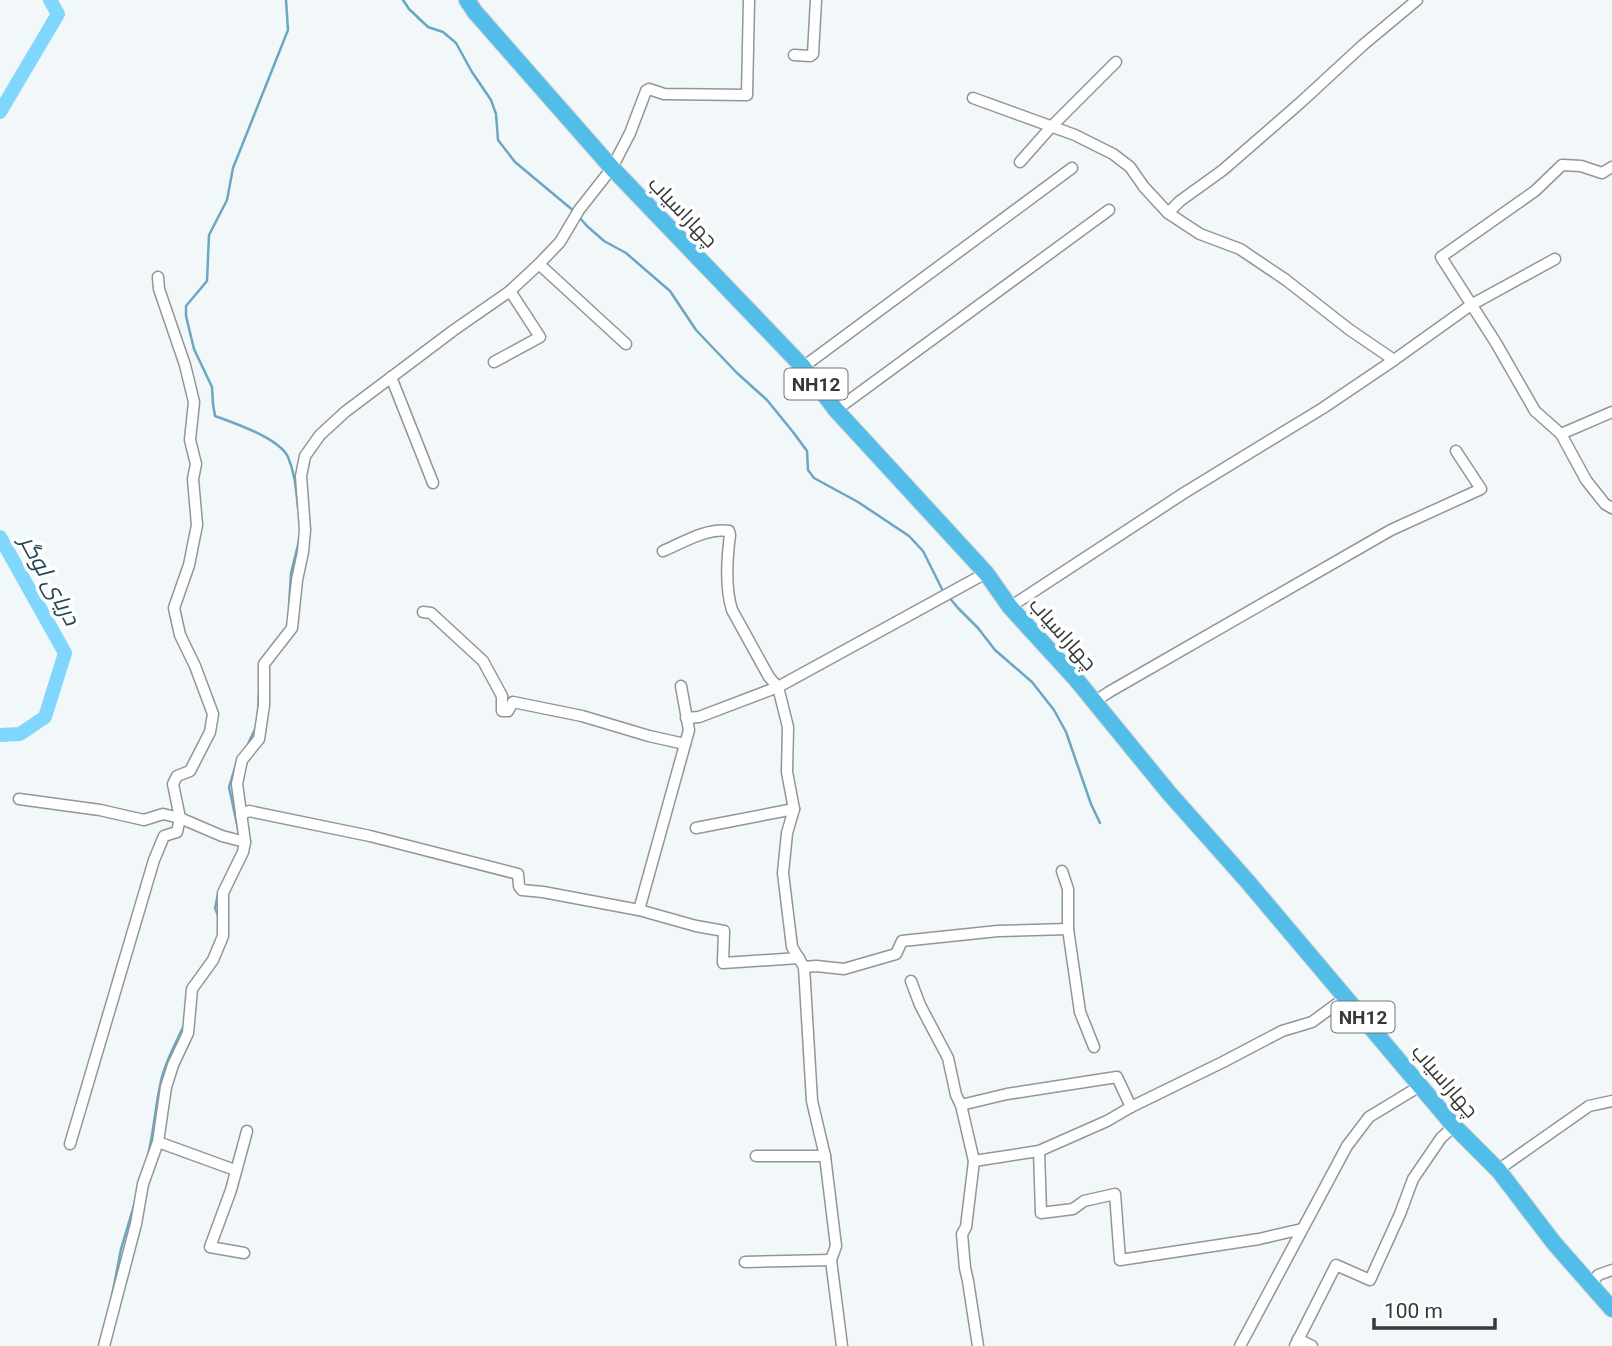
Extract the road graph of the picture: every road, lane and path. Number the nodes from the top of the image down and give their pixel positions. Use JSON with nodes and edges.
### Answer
{"nodes":[{"id":1,"x":467,"y":0,"type":"edge"},
{"id":2,"x":749,"y":0,"type":"edge"},
{"id":3,"x":816,"y":0,"type":"edge"},
{"id":4,"x":1417,"y":0,"type":"edge"},
{"id":5,"x":794,"y":55,"type":"dead end"},
{"id":6,"x":1116,"y":62,"type":"dead end"},
{"id":7,"x":973,"y":98,"type":"dead end"},
{"id":8,"x":1051,"y":127,"type":"junction"},
{"id":9,"x":1020,"y":162,"type":"dead end"},
{"id":10,"x":1612,"y":167,"type":"edge"},
{"id":11,"x":612,"y":168,"type":"junction"},
{"id":12,"x":1072,"y":168,"type":"dead end"},
{"id":13,"x":1109,"y":210,"type":"dead end"},
{"id":14,"x":1168,"y":213,"type":"junction"},
{"id":15,"x":1555,"y":259,"type":"dead end"},
{"id":16,"x":540,"y":264,"type":"junction"},
{"id":17,"x":158,"y":277,"type":"dead end"},
{"id":18,"x":510,"y":291,"type":"junction"},
{"id":19,"x":1471,"y":305,"type":"junction"},
{"id":20,"x":626,"y":344,"type":"dead end"},
{"id":21,"x":1394,"y":360,"type":"junction"},
{"id":22,"x":494,"y":362,"type":"dead end"},
{"id":23,"x":803,"y":367,"type":"junction"},
{"id":24,"x":391,"y":377,"type":"junction"},
{"id":25,"x":835,"y":410,"type":"junction"},
{"id":26,"x":1612,"y":412,"type":"edge"},
{"id":27,"x":1561,"y":434,"type":"junction"},
{"id":28,"x":1456,"y":451,"type":"dead end"},
{"id":29,"x":433,"y":483,"type":"dead end"},
{"id":30,"x":1612,"y":508,"type":"edge"},
{"id":31,"x":663,"y":551,"type":"dead end"},
{"id":32,"x":986,"y":573,"type":"junction"},
{"id":33,"x":1010,"y":607,"type":"junction"},
{"id":34,"x":423,"y":612,"type":"dead end"},
{"id":35,"x":681,"y":686,"type":"dead end"},
{"id":36,"x":778,"y":687,"type":"junction"},
{"id":37,"x":1094,"y":702,"type":"junction"},
{"id":38,"x":686,"y":718,"type":"junction"},
{"id":39,"x":685,"y":744,"type":"junction"},
{"id":40,"x":19,"y":799,"type":"dead end"},
{"id":41,"x":794,"y":809,"type":"junction"},
{"id":42,"x":241,"y":815,"type":"junction"},
{"id":43,"x":180,"y":818,"type":"junction"},
{"id":44,"x":696,"y":828,"type":"dead end"},
{"id":45,"x":245,"y":842,"type":"junction"},
{"id":46,"x":1062,"y":870,"type":"dead end"},
{"id":47,"x":639,"y":910,"type":"junction"},
{"id":48,"x":1068,"y":929,"type":"junction"},
{"id":49,"x":801,"y":962,"type":"junction"},
{"id":50,"x":911,"y":981,"type":"dead end"},
{"id":51,"x":1346,"y":997,"type":"junction"},
{"id":52,"x":1094,"y":1047,"type":"dead end"},
{"id":53,"x":1420,"y":1086,"type":"junction"},
{"id":54,"x":1612,"y":1101,"type":"edge"},
{"id":55,"x":961,"y":1105,"type":"junction"},
{"id":56,"x":1131,"y":1107,"type":"junction"},
{"id":57,"x":1454,"y":1126,"type":"junction"},
{"id":58,"x":247,"y":1131,"type":"dead end"},
{"id":59,"x":158,"y":1142,"type":"junction"},
{"id":60,"x":70,"y":1144,"type":"dead end"},
{"id":61,"x":1039,"y":1151,"type":"junction"},
{"id":62,"x":756,"y":1156,"type":"dead end"},
{"id":63,"x":825,"y":1156,"type":"junction"},
{"id":64,"x":975,"y":1161,"type":"junction"},
{"id":65,"x":235,"y":1170,"type":"junction"},
{"id":66,"x":1499,"y":1171,"type":"junction"},
{"id":67,"x":1302,"y":1229,"type":"junction"},
{"id":68,"x":244,"y":1254,"type":"dead end"},
{"id":69,"x":831,"y":1260,"type":"junction"},
{"id":70,"x":745,"y":1262,"type":"dead end"},
{"id":71,"x":1612,"y":1270,"type":"edge"},
{"id":72,"x":1591,"y":1284,"type":"junction"},
{"id":73,"x":1612,"y":1310,"type":"edge"},
{"id":74,"x":1296,"y":1342,"type":"edge"},
{"id":75,"x":104,"y":1346,"type":"edge"},
{"id":76,"x":842,"y":1346,"type":"edge"},
{"id":77,"x":978,"y":1346,"type":"edge"},
{"id":78,"x":1240,"y":1346,"type":"edge"},
{"id":79,"x":1312,"y":1346,"type":"edge"}],
"edges":[{"from":1,"to":11,"type":"highway","name":"چهاراسیاب","number":"NH12"},
{"from":2,"to":11,"type":"street"},
{"from":3,"to":5,"type":"street"},
{"from":4,"to":14,"type":"street"},
{"from":6,"to":8,"type":"street"},
{"from":7,"to":8,"type":"street"},
{"from":8,"to":9,"type":"street"},
{"from":8,"to":14,"type":"street"},
{"from":10,"to":19,"type":"street"},
{"from":11,"to":16,"type":"street"},
{"from":11,"to":23,"type":"highway","name":"چهاراسیاب","number":"NH12"},
{"from":12,"to":23,"type":"street"},
{"from":13,"to":25,"type":"street"},
{"from":14,"to":21,"type":"street"},
{"from":15,"to":19,"type":"street"},
{"from":16,"to":18,"type":"street"},
{"from":16,"to":20,"type":"street"},
{"from":17,"to":43,"type":"street"},
{"from":18,"to":22,"type":"street"},
{"from":18,"to":24,"type":"street"},
{"from":19,"to":21,"type":"street"},
{"from":19,"to":27,"type":"street"},
{"from":21,"to":33,"type":"street"},
{"from":23,"to":25,"type":"highway","name":"چهاراسیاب","number":"NH12"},
{"from":24,"to":29,"type":"street"},
{"from":24,"to":42,"type":"street"},
{"from":25,"to":32,"type":"highway","name":"چهاراسیاب","number":"NH12"},
{"from":26,"to":27,"type":"street"},
{"from":27,"to":30,"type":"street"},
{"from":28,"to":37,"type":"street"},
{"from":31,"to":36,"type":"street"},
{"from":32,"to":33,"type":"highway","name":"چهاراسیاب","number":"NH12"},
{"from":32,"to":36,"type":"street"},
{"from":33,"to":37,"type":"highway","name":"چهاراسیاب","number":"NH12"},
{"from":34,"to":39,"type":"street"},
{"from":35,"to":38,"type":"street"},
{"from":36,"to":38,"type":"street"},
{"from":36,"to":41,"type":"street"},
{"from":37,"to":51,"type":"highway","name":"چهاراسیاب","number":"NH12"},
{"from":38,"to":39,"type":"street"},
{"from":39,"to":47,"type":"street"},
{"from":40,"to":43,"type":"street"},
{"from":41,"to":44,"type":"street"},
{"from":41,"to":49,"type":"street"},
{"from":42,"to":45,"type":"street"},
{"from":42,"to":47,"type":"street"},
{"from":43,"to":45,"type":"street"},
{"from":43,"to":60,"type":"street"},
{"from":45,"to":59,"type":"street"},
{"from":46,"to":48,"type":"street"},
{"from":47,"to":49,"type":"street"},
{"from":48,"to":49,"type":"street"},
{"from":48,"to":52,"type":"street"},
{"from":49,"to":63,"type":"street"},
{"from":50,"to":55,"type":"street"},
{"from":51,"to":53,"type":"highway","name":"چهاراسیاب","number":"NH12"},
{"from":51,"to":56,"type":"street"},
{"from":53,"to":57,"type":"highway","name":"چهاراسیاب","number":"NH12"},
{"from":53,"to":67,"type":"street"},
{"from":54,"to":66,"type":"street"},
{"from":55,"to":56,"type":"street"},
{"from":55,"to":64,"type":"street"},
{"from":56,"to":61,"type":"street"},
{"from":57,"to":66,"type":"highway","name":"چهاراسیاب","number":"NH12"},
{"from":57,"to":74,"type":"street"},
{"from":58,"to":65,"type":"street"},
{"from":59,"to":65,"type":"street"},
{"from":59,"to":75,"type":"street"},
{"from":61,"to":64,"type":"street"},
{"from":61,"to":67,"type":"street"},
{"from":62,"to":63,"type":"street"},
{"from":63,"to":69,"type":"street"},
{"from":64,"to":77,"type":"street"},
{"from":65,"to":68,"type":"street"},
{"from":66,"to":72,"type":"highway","name":"چهاراسیاب","number":"NH12"},
{"from":67,"to":78,"type":"street"},
{"from":69,"to":70,"type":"street"},
{"from":69,"to":76,"type":"street"},
{"from":71,"to":72,"type":"street"},
{"from":72,"to":73,"type":"highway","name":"چهاراسیاب","number":"NH12"},
{"from":74,"to":79,"type":"street"}]}
